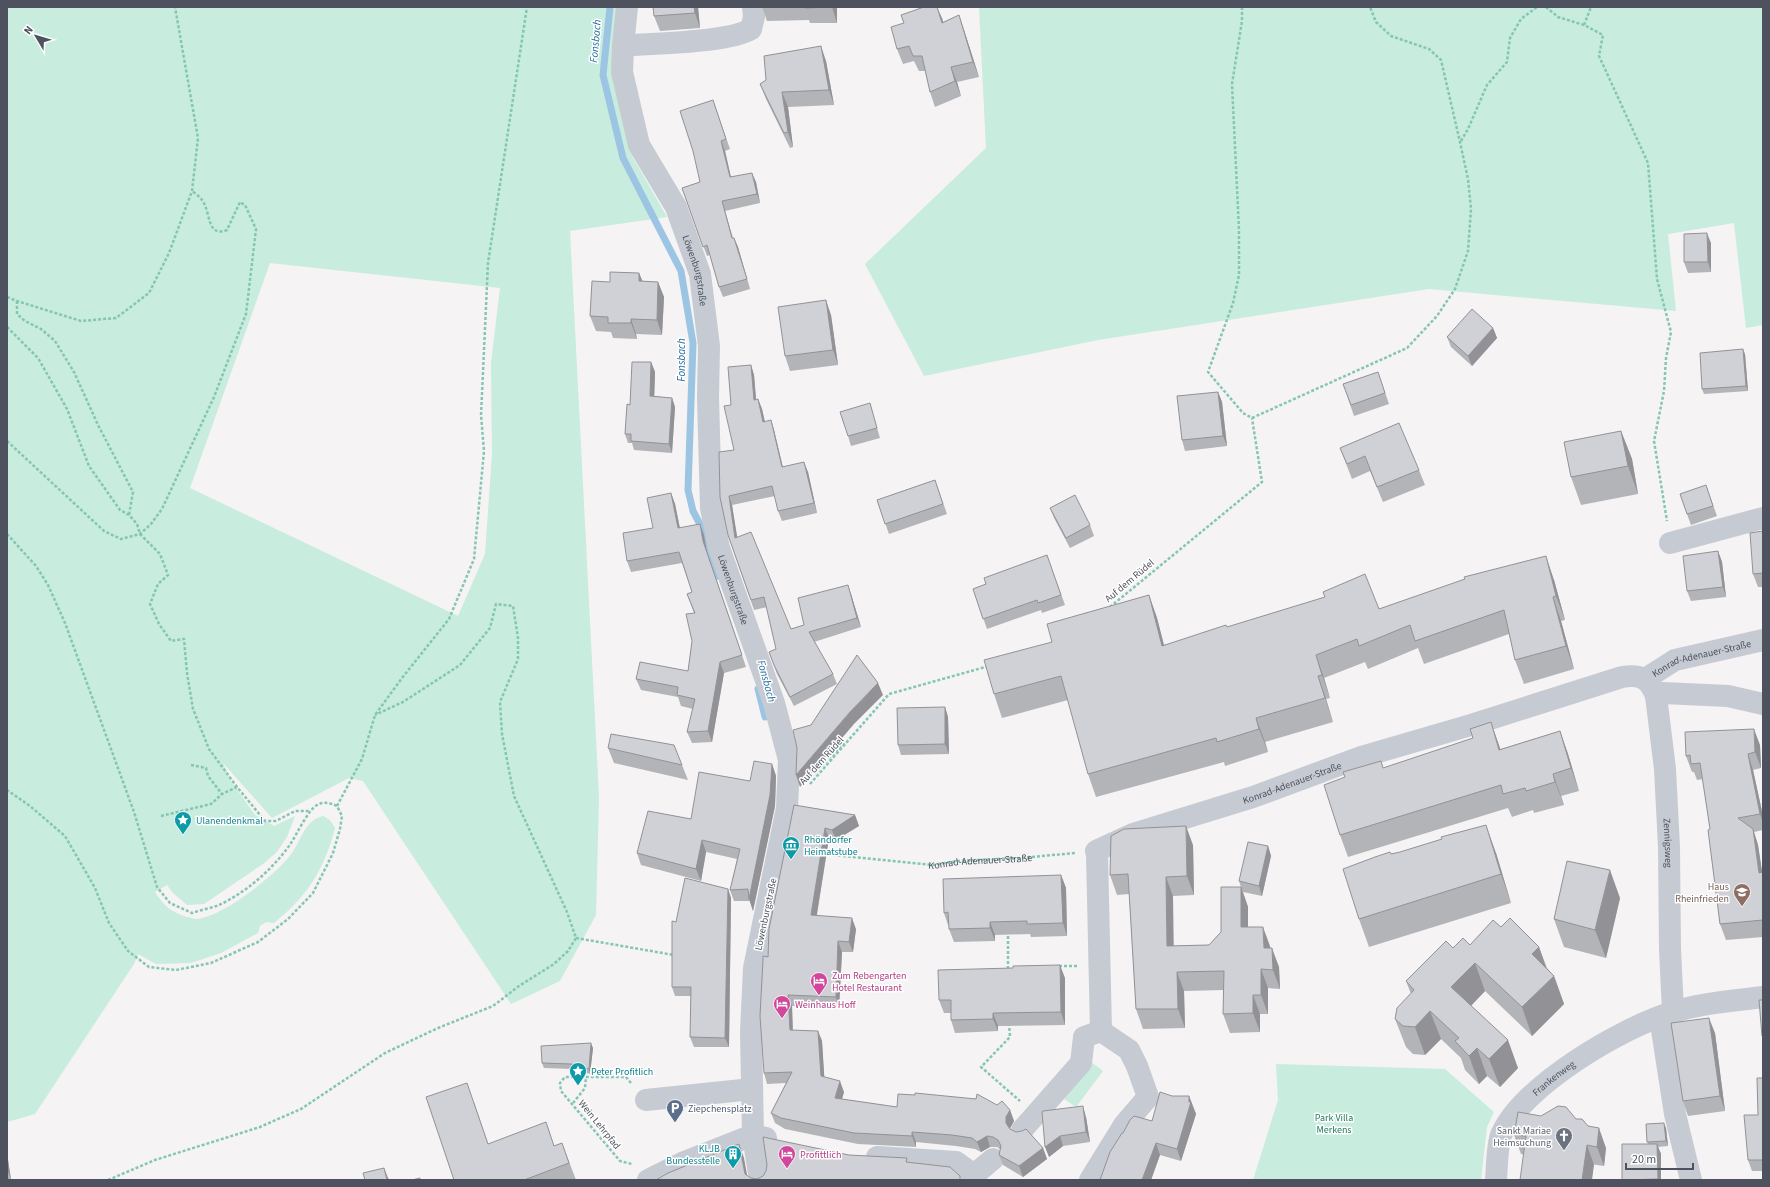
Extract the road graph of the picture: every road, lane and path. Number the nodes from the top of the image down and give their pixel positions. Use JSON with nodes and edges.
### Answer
{"nodes":[{"id":1,"x":175,"y":7,"type":"edge"},
{"id":2,"x":527,"y":7,"type":"edge"},
{"id":3,"x":627,"y":7,"type":"edge"},
{"id":4,"x":753,"y":7,"type":"edge"},
{"id":5,"x":1242,"y":7,"type":"edge"},
{"id":6,"x":1370,"y":7,"type":"edge"},
{"id":7,"x":1537,"y":7,"type":"edge"},
{"id":8,"x":1546,"y":7,"type":"edge"},
{"id":9,"x":1591,"y":7,"type":"edge"},
{"id":10,"x":1584,"y":25,"type":"junction"},
{"id":11,"x":623,"y":46,"type":"junction"},
{"id":12,"x":1460,"y":142,"type":"junction"},
{"id":13,"x":192,"y":191,"type":"junction"},
{"id":14,"x":7,"y":297,"type":"edge"},
{"id":15,"x":17,"y":302,"type":"junction"},
{"id":16,"x":7,"y":327,"type":"edge"},
{"id":17,"x":1252,"y":418,"type":"junction"},
{"id":18,"x":7,"y":441,"type":"edge"},
{"id":19,"x":129,"y":515,"type":"junction"},
{"id":20,"x":1763,"y":518,"type":"edge"},
{"id":21,"x":7,"y":534,"type":"edge"},
{"id":22,"x":140,"y":534,"type":"junction"},
{"id":23,"x":1670,"y":543,"type":"joint"},
{"id":24,"x":1104,"y":611,"type":"edge"},
{"id":25,"x":1763,"y":640,"type":"edge"},
{"id":26,"x":996,"y":664,"type":"edge"},
{"id":27,"x":1650,"y":687,"type":"junction"},
{"id":28,"x":1763,"y":704,"type":"edge"},
{"id":29,"x":375,"y":715,"type":"junction"},
{"id":30,"x":866,"y":721,"type":"junction"},
{"id":31,"x":191,"y":765,"type":"dead end"},
{"id":32,"x":237,"y":787,"type":"junction"},
{"id":33,"x":7,"y":790,"type":"edge"},
{"id":34,"x":222,"y":794,"type":"junction"},
{"id":35,"x":787,"y":805,"type":"junction"},
{"id":36,"x":337,"y":806,"type":"junction"},
{"id":37,"x":310,"y":811,"type":"junction"},
{"id":38,"x":162,"y":816,"type":"dead end"},
{"id":39,"x":1096,"y":851,"type":"junction"},
{"id":40,"x":816,"y":853,"type":"edge"},
{"id":41,"x":1008,"y":928,"type":"edge"},
{"id":42,"x":576,"y":938,"type":"junction"},
{"id":43,"x":678,"y":956,"type":"edge"},
{"id":44,"x":1054,"y":966,"type":"edge"},
{"id":45,"x":1100,"y":966,"type":"junction"},
{"id":46,"x":1008,"y":967,"type":"junction"},
{"id":47,"x":1016,"y":967,"type":"edge"},
{"id":48,"x":1008,"y":975,"type":"edge"},
{"id":49,"x":1763,"y":997,"type":"edge"},
{"id":50,"x":1667,"y":1014,"type":"junction"},
{"id":51,"x":1009,"y":1021,"type":"edge"},
{"id":52,"x":1101,"y":1031,"type":"junction"},
{"id":53,"x":586,"y":1076,"type":"junction"},
{"id":54,"x":614,"y":1076,"type":"dead end"},
{"id":55,"x":752,"y":1089,"type":"junction"},
{"id":56,"x":646,"y":1100,"type":"dead end"},
{"id":57,"x":573,"y":1102,"type":"junction"},
{"id":58,"x":1028,"y":1122,"type":"joint"},
{"id":59,"x":753,"y":1135,"type":"junction"},
{"id":60,"x":783,"y":1141,"type":"edge"},
{"id":61,"x":856,"y":1156,"type":"edge"},
{"id":62,"x":993,"y":1159,"type":"dead end"},
{"id":63,"x":633,"y":1165,"type":"dead end"},
{"id":64,"x":975,"y":1177,"type":"edge"},
{"id":65,"x":108,"y":1180,"type":"edge"},
{"id":66,"x":648,"y":1180,"type":"edge"},
{"id":67,"x":760,"y":1180,"type":"edge"},
{"id":68,"x":1090,"y":1180,"type":"edge"},
{"id":69,"x":1496,"y":1180,"type":"edge"},
{"id":70,"x":1691,"y":1180,"type":"edge"}],
"edges":[{"from":1,"to":13,"type":"path"},
{"from":2,"to":29,"type":"path"},
{"from":3,"to":11,"type":"street","name":"Löwenburgstraße"},
{"from":4,"to":11,"type":"street"},
{"from":5,"to":17,"type":"path"},
{"from":6,"to":12,"type":"path"},
{"from":7,"to":12,"type":"path"},
{"from":8,"to":10,"type":"path"},
{"from":9,"to":10,"type":"path"},
{"from":10,"to":23,"type":"path"},
{"from":11,"to":35,"type":"street","name":"Löwenburgstraße"},
{"from":12,"to":17,"type":"path"},
{"from":13,"to":15,"type":"path"},
{"from":13,"to":22,"type":"path"},
{"from":14,"to":15,"type":"path"},
{"from":15,"to":19,"type":"path"},
{"from":16,"to":19,"type":"path"},
{"from":17,"to":24,"type":"path","name":"Auf dem Rüdel"},
{"from":18,"to":22,"type":"path"},
{"from":19,"to":22,"type":"path"},
{"from":20,"to":23,"type":"street"},
{"from":21,"to":37,"type":"path"},
{"from":22,"to":32,"type":"path"},
{"from":25,"to":27,"type":"street","name":"Konrad-Adenauer-Straße"},
{"from":26,"to":30,"type":"path","name":"Auf dem Rüdel"},
{"from":27,"to":28,"type":"street"},
{"from":27,"to":39,"type":"street","name":"Konrad-Adenauer-Straße"},
{"from":27,"to":50,"type":"street","name":"Zennigsweg"},
{"from":29,"to":36,"type":"path"},
{"from":29,"to":42,"type":"path"},
{"from":30,"to":35,"type":"path","name":"Auf dem Rüdel"},
{"from":30,"to":35,"type":"path","name":"Auf dem Rüdel"},
{"from":31,"to":34,"type":"path"},
{"from":32,"to":34,"type":"path"},
{"from":32,"to":37,"type":"path"},
{"from":33,"to":36,"type":"path"},
{"from":34,"to":38,"type":"path"},
{"from":35,"to":55,"type":"street","name":"Löwenburgstraße"},
{"from":36,"to":37,"type":"path"},
{"from":39,"to":40,"type":"path","name":"Konrad-Adenauer-Straße"},
{"from":39,"to":45,"type":"street"},
{"from":41,"to":46,"type":"path"},
{"from":42,"to":43,"type":"path"},
{"from":42,"to":65,"type":"path"},
{"from":44,"to":45,"type":"path"},
{"from":45,"to":52,"type":"street"},
{"from":46,"to":47,"type":"path"},
{"from":46,"to":48,"type":"path"},
{"from":49,"to":50,"type":"street","name":"Frankenweg"},
{"from":50,"to":69,"type":"street","name":"Frankenweg"},
{"from":50,"to":70,"type":"street"},
{"from":51,"to":58,"type":"path"},
{"from":52,"to":58,"type":"street"},
{"from":52,"to":68,"type":"street"},
{"from":53,"to":54,"type":"path","name":"Wein Lehrpfad"},
{"from":53,"to":57,"type":"path"},
{"from":53,"to":57,"type":"path","name":"Wein Lehrpfad"},
{"from":55,"to":56,"type":"street"},
{"from":55,"to":59,"type":"street","name":"Löwenburgstraße"},
{"from":57,"to":63,"type":"path","name":"Wein Lehrpfad"},
{"from":59,"to":60,"type":"street"},
{"from":59,"to":66,"type":"street"},
{"from":59,"to":67,"type":"street","name":"Löwenburgstraße"},
{"from":61,"to":64,"type":"street"},
{"from":62,"to":64,"type":"street"}]}
